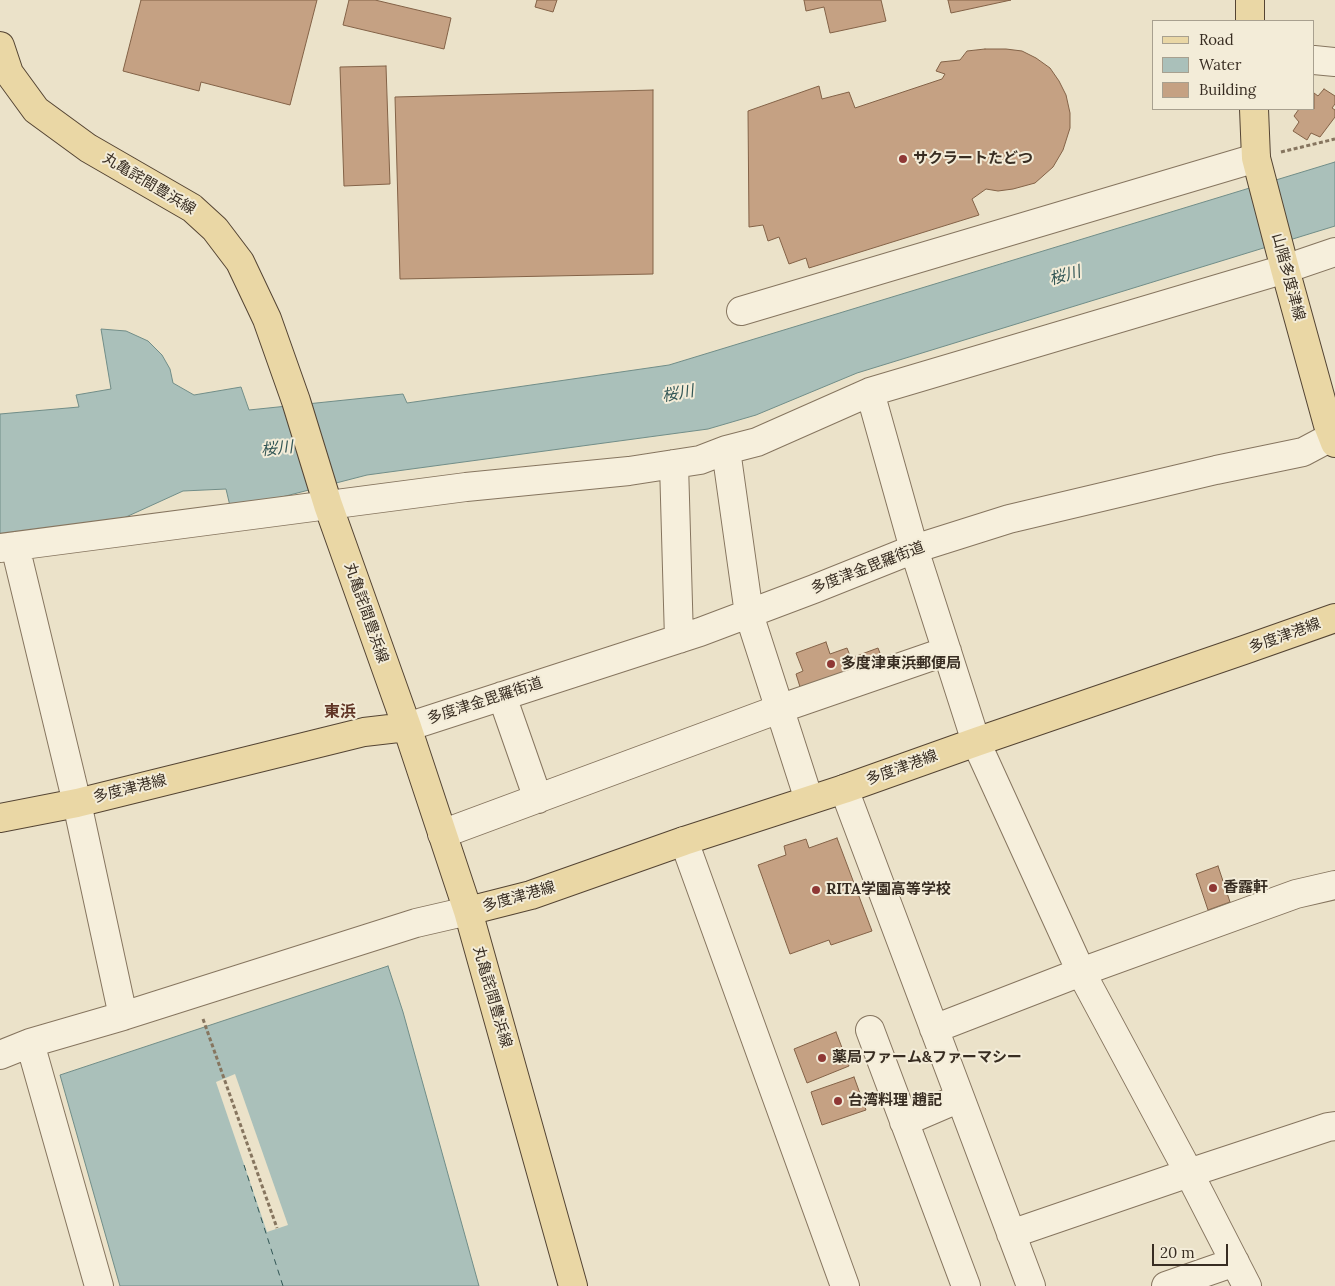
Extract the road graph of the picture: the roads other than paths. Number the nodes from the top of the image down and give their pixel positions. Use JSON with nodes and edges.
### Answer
{"nodes":[{"id":1,"x":1250,"y":0,"type":"edge"},
{"id":2,"x":1250,"y":20,"type":"edge"},
{"id":3,"x":0,"y":46,"type":"edge"},
{"id":4,"x":1315,"y":60,"type":"edge"},
{"id":5,"x":1335,"y":62,"type":"edge"},
{"id":6,"x":1254,"y":110,"type":"edge"},
{"id":7,"x":1256,"y":158,"type":"junction"},
{"id":8,"x":1335,"y":252,"type":"edge"},
{"id":9,"x":1284,"y":269,"type":"junction"},
{"id":10,"x":741,"y":311,"type":"dead end"},
{"id":11,"x":870,"y":392,"type":"junction"},
{"id":12,"x":1334,"y":439,"type":"edge"},
{"id":13,"x":726,"y":450,"type":"junction"},
{"id":14,"x":674,"y":464,"type":"junction"},
{"id":15,"x":328,"y":505,"type":"junction"},
{"id":16,"x":8,"y":547,"type":"edge"},
{"id":17,"x":914,"y":549,"type":"junction"},
{"id":18,"x":749,"y":614,"type":"junction"},
{"id":19,"x":1335,"y":618,"type":"edge"},
{"id":20,"x":679,"y":639,"type":"junction"},
{"id":21,"x":947,"y":652,"type":"junction"},
{"id":22,"x":502,"y":696,"type":"junction"},
{"id":23,"x":779,"y":709,"type":"junction"},
{"id":24,"x":407,"y":727,"type":"junction"},
{"id":25,"x":976,"y":742,"type":"junction"},
{"id":26,"x":844,"y":789,"type":"junction"},
{"id":27,"x":538,"y":798,"type":"junction"},
{"id":28,"x":809,"y":800,"type":"junction"},
{"id":29,"x":77,"y":803,"type":"junction"},
{"id":30,"x":0,"y":818,"type":"edge"},
{"id":31,"x":442,"y":834,"type":"junction"},
{"id":32,"x":684,"y":841,"type":"junction"},
{"id":33,"x":1335,"y":885,"type":"edge"},
{"id":34,"x":468,"y":911,"type":"junction"},
{"id":35,"x":1081,"y":972,"type":"junction"},
{"id":36,"x":123,"y":1016,"type":"junction"},
{"id":37,"x":934,"y":1029,"type":"junction"},
{"id":38,"x":870,"y":1030,"type":"dead end"},
{"id":39,"x":30,"y":1043,"type":"junction"},
{"id":40,"x":0,"y":1056,"type":"edge"},
{"id":41,"x":960,"y":1098,"type":"junction"},
{"id":42,"x":904,"y":1122,"type":"junction"},
{"id":43,"x":1335,"y":1126,"type":"edge"},
{"id":44,"x":1189,"y":1172,"type":"junction"},
{"id":45,"x":1011,"y":1234,"type":"junction"},
{"id":46,"x":1235,"y":1262,"type":"junction"},
{"id":47,"x":99,"y":1286,"type":"edge"},
{"id":48,"x":573,"y":1286,"type":"edge"},
{"id":49,"x":846,"y":1286,"type":"edge"},
{"id":50,"x":966,"y":1286,"type":"edge"},
{"id":51,"x":1030,"y":1286,"type":"edge"},
{"id":52,"x":1166,"y":1286,"type":"edge"},
{"id":53,"x":1247,"y":1286,"type":"edge"}],
"edges":[{"from":1,"to":2,"type":"main road"},
{"from":3,"to":15,"type":"main road","name":"丸亀詫間豊浜線"},
{"from":4,"to":5,"type":"street"},
{"from":6,"to":7,"type":"main road","name":"山階多度津線"},
{"from":7,"to":9,"type":"main road","name":"山階多度津線"},
{"from":7,"to":10,"type":"street"},
{"from":8,"to":9,"type":"street"},
{"from":9,"to":11,"type":"street"},
{"from":9,"to":12,"type":"main road","name":"山階多度津線"},
{"from":11,"to":13,"type":"street"},
{"from":11,"to":17,"type":"street"},
{"from":12,"to":17,"type":"street","name":"多度津金毘羅街道"},
{"from":13,"to":14,"type":"street"},
{"from":13,"to":18,"type":"street"},
{"from":14,"to":15,"type":"street"},
{"from":14,"to":20,"type":"street"},
{"from":15,"to":16,"type":"street"},
{"from":15,"to":24,"type":"main road","name":"丸亀詫間豊浜線"},
{"from":16,"to":29,"type":"street"},
{"from":17,"to":18,"type":"street","name":"多度津金毘羅街道"},
{"from":17,"to":21,"type":"street"},
{"from":18,"to":20,"type":"street","name":"多度津金毘羅街道"},
{"from":18,"to":23,"type":"street"},
{"from":19,"to":25,"type":"main road","name":"多度津港線"},
{"from":20,"to":22,"type":"street","name":"多度津金毘羅街道"},
{"from":21,"to":23,"type":"street"},
{"from":21,"to":25,"type":"street"},
{"from":22,"to":24,"type":"street","name":"多度津金毘羅街道"},
{"from":22,"to":27,"type":"street"},
{"from":23,"to":27,"type":"street"},
{"from":23,"to":28,"type":"street"},
{"from":24,"to":29,"type":"main road","name":"多度津港線"},
{"from":24,"to":31,"type":"main road","name":"丸亀詫間豊浜線"},
{"from":25,"to":26,"type":"main road","name":"多度津港線"},
{"from":25,"to":35,"type":"street"},
{"from":26,"to":28,"type":"main road","name":"多度津港線"},
{"from":26,"to":37,"type":"street"},
{"from":27,"to":31,"type":"street"},
{"from":28,"to":32,"type":"main road","name":"多度津港線"},
{"from":29,"to":30,"type":"main road","name":"多度津港線"},
{"from":29,"to":36,"type":"street"},
{"from":31,"to":34,"type":"main road","name":"丸亀詫間豊浜線"},
{"from":32,"to":34,"type":"main road","name":"多度津港線"},
{"from":32,"to":49,"type":"street"},
{"from":33,"to":35,"type":"street"},
{"from":34,"to":36,"type":"street"},
{"from":34,"to":48,"type":"main road","name":"丸亀詫間豊浜線"},
{"from":35,"to":37,"type":"street"},
{"from":35,"to":44,"type":"street"},
{"from":36,"to":39,"type":"street"},
{"from":37,"to":41,"type":"street"},
{"from":38,"to":42,"type":"street"},
{"from":39,"to":40,"type":"street"},
{"from":39,"to":47,"type":"street"},
{"from":41,"to":42,"type":"street"},
{"from":41,"to":45,"type":"street"},
{"from":42,"to":50,"type":"street"},
{"from":43,"to":44,"type":"street"},
{"from":44,"to":45,"type":"street"},
{"from":44,"to":46,"type":"street"},
{"from":45,"to":51,"type":"street"},
{"from":46,"to":52,"type":"street"},
{"from":46,"to":53,"type":"street"}]}
